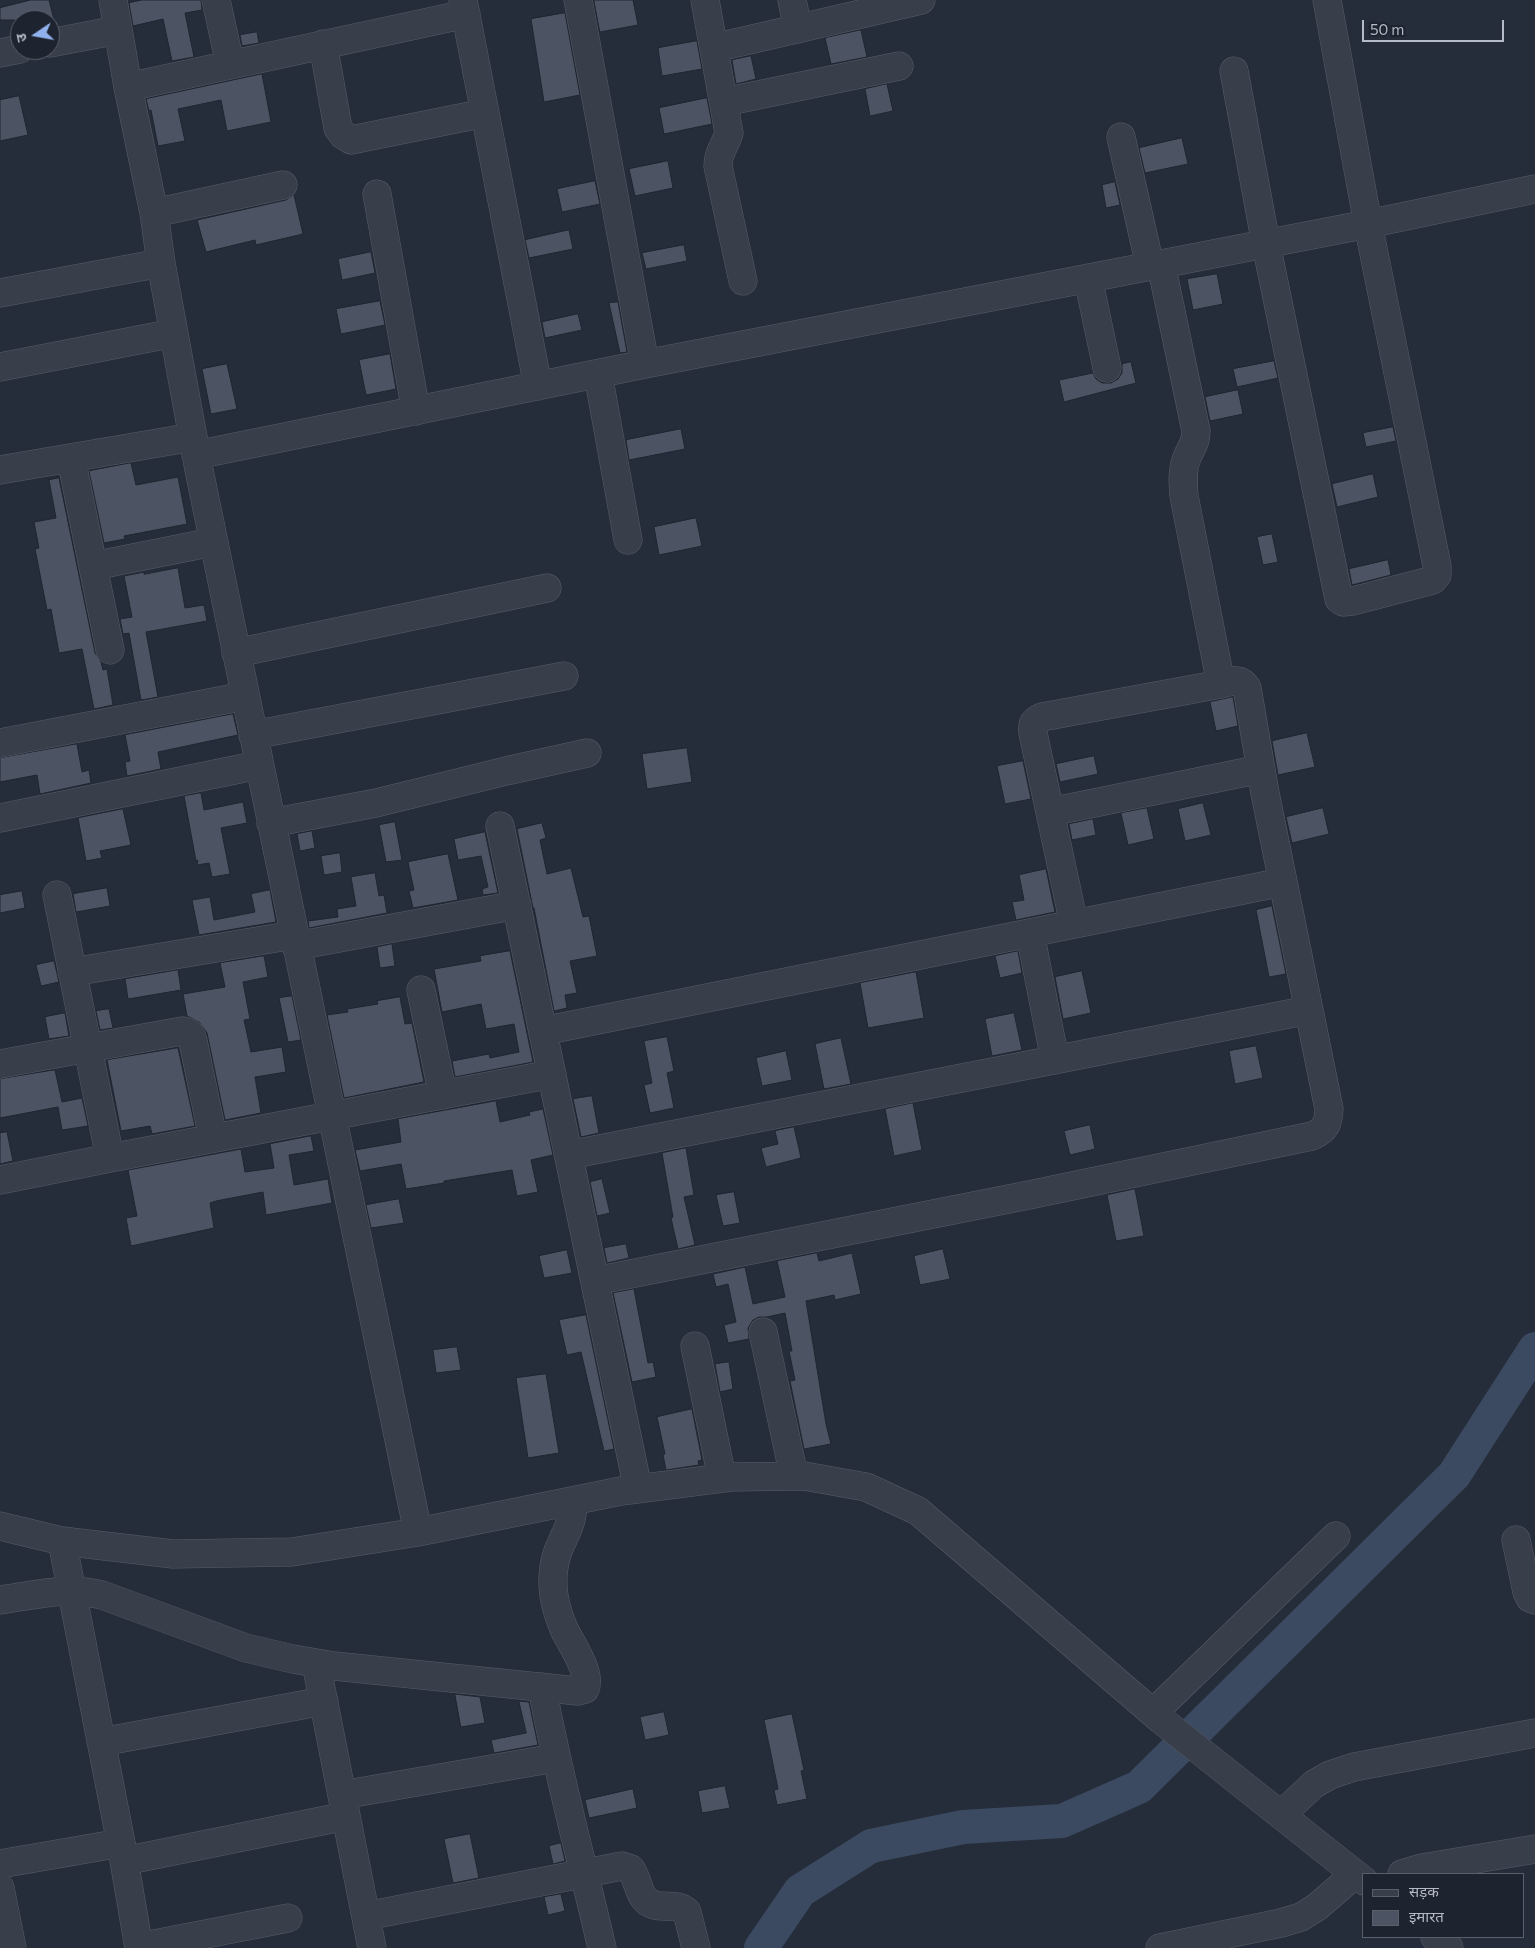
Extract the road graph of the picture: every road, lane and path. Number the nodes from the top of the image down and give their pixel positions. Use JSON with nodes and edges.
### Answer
{"nodes":[{"id":1,"x":113,"y":0,"type":"edge"},
{"id":2,"x":216,"y":0,"type":"edge"},
{"id":3,"x":578,"y":0,"type":"edge"},
{"id":4,"x":705,"y":0,"type":"edge"},
{"id":5,"x":792,"y":0,"type":"edge"},
{"id":6,"x":921,"y":0,"type":"edge"},
{"id":7,"x":1328,"y":0,"type":"edge"},
{"id":8,"x":464,"y":7,"type":"edge"},
{"id":9,"x":798,"y":29,"type":"junction"},
{"id":10,"x":118,"y":30,"type":"junction"},
{"id":11,"x":60,"y":41,"type":"edge"},
{"id":12,"x":323,"y":44,"type":"junction"},
{"id":13,"x":714,"y":48,"type":"junction"},
{"id":14,"x":230,"y":64,"type":"junction"},
{"id":15,"x":899,"y":66,"type":"dead end"},
{"id":16,"x":1234,"y":71,"type":"dead end"},
{"id":17,"x":128,"y":87,"type":"junction"},
{"id":18,"x":724,"y":102,"type":"junction"},
{"id":19,"x":485,"y":114,"type":"junction"},
{"id":20,"x":1122,"y":136,"type":"dead end"},
{"id":21,"x":283,"y":184,"type":"dead end"},
{"id":22,"x":1535,"y":190,"type":"edge"},
{"id":23,"x":377,"y":194,"type":"dead end"},
{"id":24,"x":154,"y":214,"type":"junction"},
{"id":25,"x":1368,"y":224,"type":"junction"},
{"id":26,"x":1266,"y":244,"type":"junction"},
{"id":27,"x":161,"y":264,"type":"junction"},
{"id":28,"x":1156,"y":265,"type":"junction"},
{"id":29,"x":1088,"y":278,"type":"junction"},
{"id":30,"x":743,"y":281,"type":"dead end"},
{"id":31,"x":0,"y":294,"type":"edge"},
{"id":32,"x":174,"y":333,"type":"junction"},
{"id":33,"x":645,"y":364,"type":"junction"},
{"id":34,"x":0,"y":367,"type":"edge"},
{"id":35,"x":1107,"y":368,"type":"dead end"},
{"id":36,"x":598,"y":374,"type":"junction"},
{"id":37,"x":538,"y":386,"type":"junction"},
{"id":38,"x":416,"y":411,"type":"junction"},
{"id":39,"x":194,"y":446,"type":"junction"},
{"id":40,"x":71,"y":458,"type":"junction"},
{"id":41,"x":0,"y":470,"type":"edge"},
{"id":42,"x":628,"y":540,"type":"dead end"},
{"id":43,"x":213,"y":542,"type":"junction"},
{"id":44,"x":93,"y":566,"type":"junction"},
{"id":45,"x":547,"y":588,"type":"dead end"},
{"id":46,"x":110,"y":650,"type":"dead end"},
{"id":47,"x":236,"y":653,"type":"junction"},
{"id":48,"x":564,"y":676,"type":"dead end"},
{"id":49,"x":1221,"y":684,"type":"junction"},
{"id":50,"x":245,"y":696,"type":"junction"},
{"id":51,"x":253,"y":735,"type":"junction"},
{"id":52,"x":0,"y":743,"type":"edge"},
{"id":53,"x":586,"y":753,"type":"dead end"},
{"id":54,"x":259,"y":766,"type":"junction"},
{"id":55,"x":1260,"y":769,"type":"junction"},
{"id":56,"x":1050,"y":812,"type":"junction"},
{"id":57,"x":0,"y":818,"type":"edge"},
{"id":58,"x":271,"y":823,"type":"junction"},
{"id":59,"x":500,"y":826,"type":"dead end"},
{"id":60,"x":1283,"y":882,"type":"junction"},
{"id":61,"x":57,"y":895,"type":"dead end"},
{"id":62,"x":517,"y":906,"type":"junction"},
{"id":63,"x":1074,"y":924,"type":"junction"},
{"id":64,"x":1030,"y":933,"type":"junction"},
{"id":65,"x":295,"y":941,"type":"junction"},
{"id":66,"x":72,"y":972,"type":"junction"},
{"id":67,"x":421,"y":990,"type":"dead end"},
{"id":68,"x":1309,"y":1010,"type":"junction"},
{"id":69,"x":543,"y":1031,"type":"junction"},
{"id":70,"x":87,"y":1047,"type":"junction"},
{"id":71,"x":1055,"y":1060,"type":"junction"},
{"id":72,"x":0,"y":1064,"type":"edge"},
{"id":73,"x":552,"y":1074,"type":"junction"},
{"id":74,"x":443,"y":1095,"type":"junction"},
{"id":75,"x":331,"y":1116,"type":"junction"},
{"id":76,"x":213,"y":1138,"type":"junction"},
{"id":77,"x":569,"y":1155,"type":"junction"},
{"id":78,"x":110,"y":1158,"type":"junction"},
{"id":79,"x":0,"y":1180,"type":"edge"},
{"id":80,"x":595,"y":1281,"type":"junction"},
{"id":81,"x":763,"y":1332,"type":"dead end"},
{"id":82,"x":695,"y":1346,"type":"dead end"},
{"id":83,"x":794,"y":1476,"type":"junction"},
{"id":84,"x":722,"y":1478,"type":"junction"},
{"id":85,"x":638,"y":1489,"type":"junction"},
{"id":86,"x":573,"y":1501,"type":"junction"},
{"id":87,"x":0,"y":1526,"type":"edge"},
{"id":88,"x":418,"y":1532,"type":"junction"},
{"id":89,"x":1336,"y":1536,"type":"dead end"},
{"id":90,"x":1516,"y":1540,"type":"dead end"},
{"id":91,"x":62,"y":1541,"type":"junction"},
{"id":92,"x":72,"y":1590,"type":"junction"},
{"id":93,"x":0,"y":1600,"type":"edge"},
{"id":94,"x":1535,"y":1600,"type":"edge"},
{"id":95,"x":316,"y":1663,"type":"junction"},
{"id":96,"x":542,"y":1687,"type":"junction"},
{"id":97,"x":324,"y":1701,"type":"junction"},
{"id":98,"x":1156,"y":1716,"type":"junction"},
{"id":99,"x":1535,"y":1733,"type":"edge"},
{"id":100,"x":101,"y":1742,"type":"junction"},
{"id":101,"x":555,"y":1758,"type":"junction"},
{"id":102,"x":344,"y":1805,"type":"junction"},
{"id":103,"x":1281,"y":1816,"type":"junction"},
{"id":104,"x":1535,"y":1849,"type":"edge"},
{"id":105,"x":122,"y":1852,"type":"junction"},
{"id":106,"x":0,"y":1864,"type":"edge"},
{"id":107,"x":1405,"y":1873,"type":"edge"},
{"id":108,"x":585,"y":1874,"type":"junction"},
{"id":109,"x":1360,"y":1877,"type":"edge"},
{"id":110,"x":0,"y":1888,"type":"edge"},
{"id":111,"x":366,"y":1916,"type":"junction"},
{"id":112,"x":288,"y":1918,"type":"dead end"},
{"id":113,"x":1436,"y":1938,"type":"edge"},
{"id":114,"x":12,"y":1948,"type":"edge"},
{"id":115,"x":139,"y":1948,"type":"edge"},
{"id":116,"x":372,"y":1948,"type":"edge"},
{"id":117,"x":602,"y":1948,"type":"edge"},
{"id":118,"x":696,"y":1948,"type":"edge"},
{"id":119,"x":1160,"y":1948,"type":"edge"},
{"id":120,"x":1449,"y":1948,"type":"edge"}],
"edges":[{"from":1,"to":10,"type":"street"},
{"from":2,"to":14,"type":"street"},
{"from":3,"to":33,"type":"street"},
{"from":4,"to":13,"type":"street"},
{"from":5,"to":9,"type":"street"},
{"from":6,"to":9,"type":"street"},
{"from":7,"to":25,"type":"street"},
{"from":8,"to":12,"type":"street"},
{"from":8,"to":19,"type":"street"},
{"from":9,"to":13,"type":"street"},
{"from":10,"to":11,"type":"street"},
{"from":10,"to":17,"type":"street"},
{"from":12,"to":14,"type":"street"},
{"from":12,"to":19,"type":"street"},
{"from":13,"to":18,"type":"street"},
{"from":14,"to":17,"type":"street"},
{"from":15,"to":18,"type":"street"},
{"from":16,"to":26,"type":"street"},
{"from":17,"to":24,"type":"street"},
{"from":18,"to":30,"type":"street"},
{"from":19,"to":37,"type":"street"},
{"from":20,"to":28,"type":"street"},
{"from":21,"to":24,"type":"street"},
{"from":22,"to":25,"type":"street"},
{"from":23,"to":38,"type":"street"},
{"from":24,"to":27,"type":"street"},
{"from":25,"to":26,"type":"street"},
{"from":25,"to":26,"type":"street"},
{"from":26,"to":28,"type":"street"},
{"from":27,"to":31,"type":"street"},
{"from":27,"to":32,"type":"street"},
{"from":28,"to":29,"type":"street"},
{"from":28,"to":49,"type":"street"},
{"from":29,"to":33,"type":"street"},
{"from":29,"to":35,"type":"street"},
{"from":32,"to":34,"type":"street"},
{"from":32,"to":39,"type":"street"},
{"from":33,"to":36,"type":"street"},
{"from":36,"to":37,"type":"street"},
{"from":36,"to":42,"type":"street"},
{"from":37,"to":38,"type":"street"},
{"from":38,"to":39,"type":"street"},
{"from":39,"to":40,"type":"street"},
{"from":39,"to":43,"type":"street"},
{"from":40,"to":41,"type":"street"},
{"from":40,"to":44,"type":"street"},
{"from":43,"to":44,"type":"street"},
{"from":43,"to":47,"type":"street"},
{"from":44,"to":46,"type":"street"},
{"from":45,"to":47,"type":"street"},
{"from":47,"to":50,"type":"street"},
{"from":48,"to":51,"type":"street"},
{"from":49,"to":55,"type":"street"},
{"from":49,"to":56,"type":"street"},
{"from":50,"to":51,"type":"street"},
{"from":50,"to":52,"type":"street"},
{"from":51,"to":54,"type":"street"},
{"from":53,"to":58,"type":"street"},
{"from":54,"to":57,"type":"street"},
{"from":54,"to":58,"type":"street"},
{"from":55,"to":56,"type":"street"},
{"from":55,"to":60,"type":"street"},
{"from":56,"to":63,"type":"street"},
{"from":58,"to":65,"type":"street"},
{"from":59,"to":62,"type":"street"},
{"from":60,"to":63,"type":"street"},
{"from":60,"to":68,"type":"street"},
{"from":61,"to":66,"type":"street"},
{"from":62,"to":65,"type":"street"},
{"from":62,"to":69,"type":"street"},
{"from":63,"to":64,"type":"street"},
{"from":64,"to":69,"type":"street"},
{"from":64,"to":71,"type":"street"},
{"from":65,"to":66,"type":"street"},
{"from":65,"to":75,"type":"street"},
{"from":66,"to":70,"type":"street"},
{"from":67,"to":74,"type":"street"},
{"from":68,"to":71,"type":"street"},
{"from":68,"to":80,"type":"street"},
{"from":69,"to":73,"type":"street"},
{"from":70,"to":72,"type":"street"},
{"from":70,"to":76,"type":"street"},
{"from":70,"to":78,"type":"street"},
{"from":71,"to":77,"type":"street"},
{"from":73,"to":74,"type":"street"},
{"from":73,"to":77,"type":"street"},
{"from":74,"to":75,"type":"street"},
{"from":75,"to":76,"type":"street"},
{"from":75,"to":88,"type":"street"},
{"from":76,"to":78,"type":"street"},
{"from":77,"to":80,"type":"street"},
{"from":78,"to":79,"type":"street"},
{"from":80,"to":85,"type":"street"},
{"from":81,"to":83,"type":"street"},
{"from":82,"to":84,"type":"street"},
{"from":83,"to":84,"type":"street"},
{"from":83,"to":98,"type":"street"},
{"from":84,"to":85,"type":"street"},
{"from":85,"to":86,"type":"street"},
{"from":86,"to":88,"type":"street"},
{"from":86,"to":96,"type":"street"},
{"from":87,"to":91,"type":"street"},
{"from":88,"to":91,"type":"street"},
{"from":89,"to":98,"type":"street"},
{"from":90,"to":94,"type":"street"},
{"from":91,"to":92,"type":"street"},
{"from":92,"to":93,"type":"street"},
{"from":92,"to":95,"type":"street"},
{"from":92,"to":100,"type":"street"},
{"from":95,"to":96,"type":"street"},
{"from":95,"to":97,"type":"street"},
{"from":96,"to":101,"type":"street"},
{"from":97,"to":100,"type":"street"},
{"from":97,"to":102,"type":"street"},
{"from":98,"to":103,"type":"street"},
{"from":99,"to":103,"type":"street"},
{"from":100,"to":105,"type":"street"},
{"from":101,"to":102,"type":"street"},
{"from":101,"to":108,"type":"street"},
{"from":102,"to":105,"type":"street"},
{"from":102,"to":111,"type":"street"},
{"from":103,"to":109,"type":"street"},
{"from":104,"to":107,"type":"street"},
{"from":105,"to":106,"type":"street"},
{"from":105,"to":115,"type":"street"},
{"from":108,"to":111,"type":"street"},
{"from":108,"to":117,"type":"street"},
{"from":108,"to":118,"type":"street"},
{"from":109,"to":119,"type":"street"},
{"from":110,"to":114,"type":"street"},
{"from":111,"to":116,"type":"street"},
{"from":112,"to":115,"type":"street"},
{"from":113,"to":120,"type":"street"}]}
